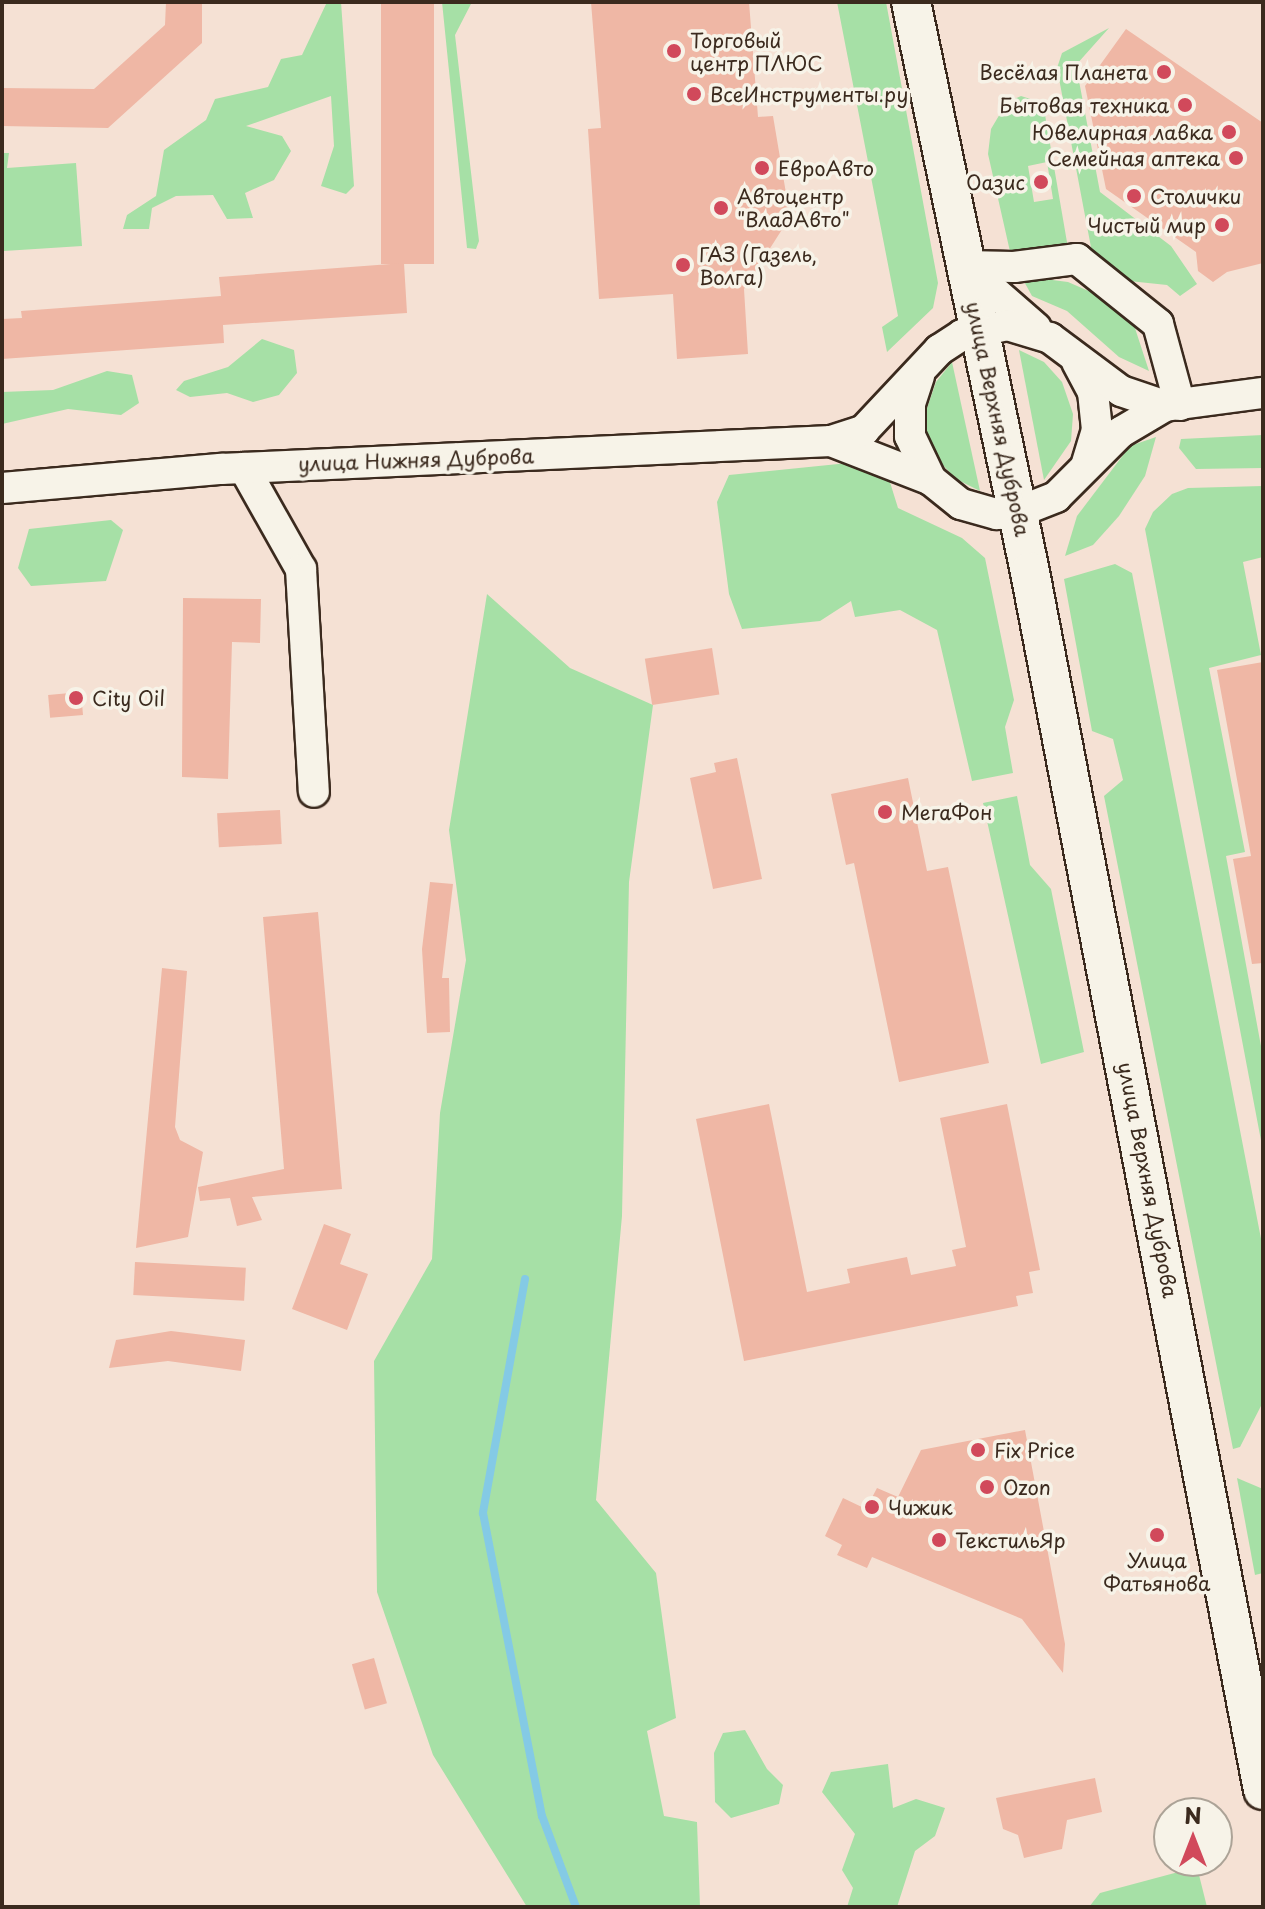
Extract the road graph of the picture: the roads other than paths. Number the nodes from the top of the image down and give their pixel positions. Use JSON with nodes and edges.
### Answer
{"nodes":[{"id":1,"x":911,"y":2,"type":"edge"},
{"id":2,"x":965,"y":266,"type":"junction"},
{"id":3,"x":979,"y":328,"type":"junction"},
{"id":4,"x":1061,"y":346,"type":"junction"},
{"id":5,"x":939,"y":350,"type":"junction"},
{"id":6,"x":920,"y":374,"type":"junction"},
{"id":7,"x":1263,"y":393,"type":"edge"},
{"id":8,"x":1172,"y":406,"type":"junction"},
{"id":9,"x":831,"y":441,"type":"junction"},
{"id":10,"x":244,"y":468,"type":"junction"},
{"id":11,"x":1079,"y":473,"type":"junction"},
{"id":12,"x":931,"y":480,"type":"junction"},
{"id":13,"x":2,"y":488,"type":"edge"},
{"id":14,"x":961,"y":504,"type":"junction"},
{"id":15,"x":1018,"y":512,"type":"junction"},
{"id":16,"x":1030,"y":572,"type":"junction"},
{"id":17,"x":314,"y":792,"type":"dead end"},
{"id":18,"x":1263,"y":1790,"type":"edge"}],
"edges":[{"from":1,"to":2,"type":"main road","name":"улица Верхняя Дуброва"},
{"from":2,"to":3,"type":"main road","name":"улица Верхняя Дуброва"},
{"from":2,"to":4,"type":"street","name":"улица Верхняя Дуброва"},
{"from":2,"to":5,"type":"street","name":"улица Верхняя Дуброва"},
{"from":2,"to":8,"type":"street"},
{"from":3,"to":4,"type":"street","name":"улица Нижняя Дуброва"},
{"from":3,"to":5,"type":"street","name":"улица Нижняя Дуброва"},
{"from":3,"to":15,"type":"main road","name":"улица Верхняя Дуброва"},
{"from":4,"to":8,"type":"street","name":"улица Нижняя Дуброва"},
{"from":4,"to":11,"type":"street","name":"улица Верхняя Дуброва"},
{"from":5,"to":6,"type":"street","name":"улица Нижняя Дуброва"},
{"from":6,"to":9,"type":"street","name":"улица Нижняя Дуброва"},
{"from":6,"to":12,"type":"street"},
{"from":7,"to":8,"type":"street","name":"улица Нижняя Дуброва"},
{"from":8,"to":11,"type":"street","name":"улица Нижняя Дуброва"},
{"from":9,"to":10,"type":"street","name":"улица Нижняя Дуброва"},
{"from":9,"to":12,"type":"street","name":"улица Нижняя Дуброва"},
{"from":10,"to":13,"type":"street","name":"улица Нижняя Дуброва"},
{"from":10,"to":17,"type":"street"},
{"from":11,"to":15,"type":"street","name":"улица Нижняя Дуброва"},
{"from":11,"to":16,"type":"street","name":"улица Верхняя Дуброва"},
{"from":12,"to":14,"type":"street","name":"улица Нижняя Дуброва"},
{"from":14,"to":15,"type":"street","name":"улица Нижняя Дуброва"},
{"from":14,"to":16,"type":"street","name":"улица Верхняя Дуброва"},
{"from":15,"to":16,"type":"main road","name":"улица Верхняя Дуброва"},
{"from":16,"to":18,"type":"main road","name":"улица Верхняя Дуброва"}]}
